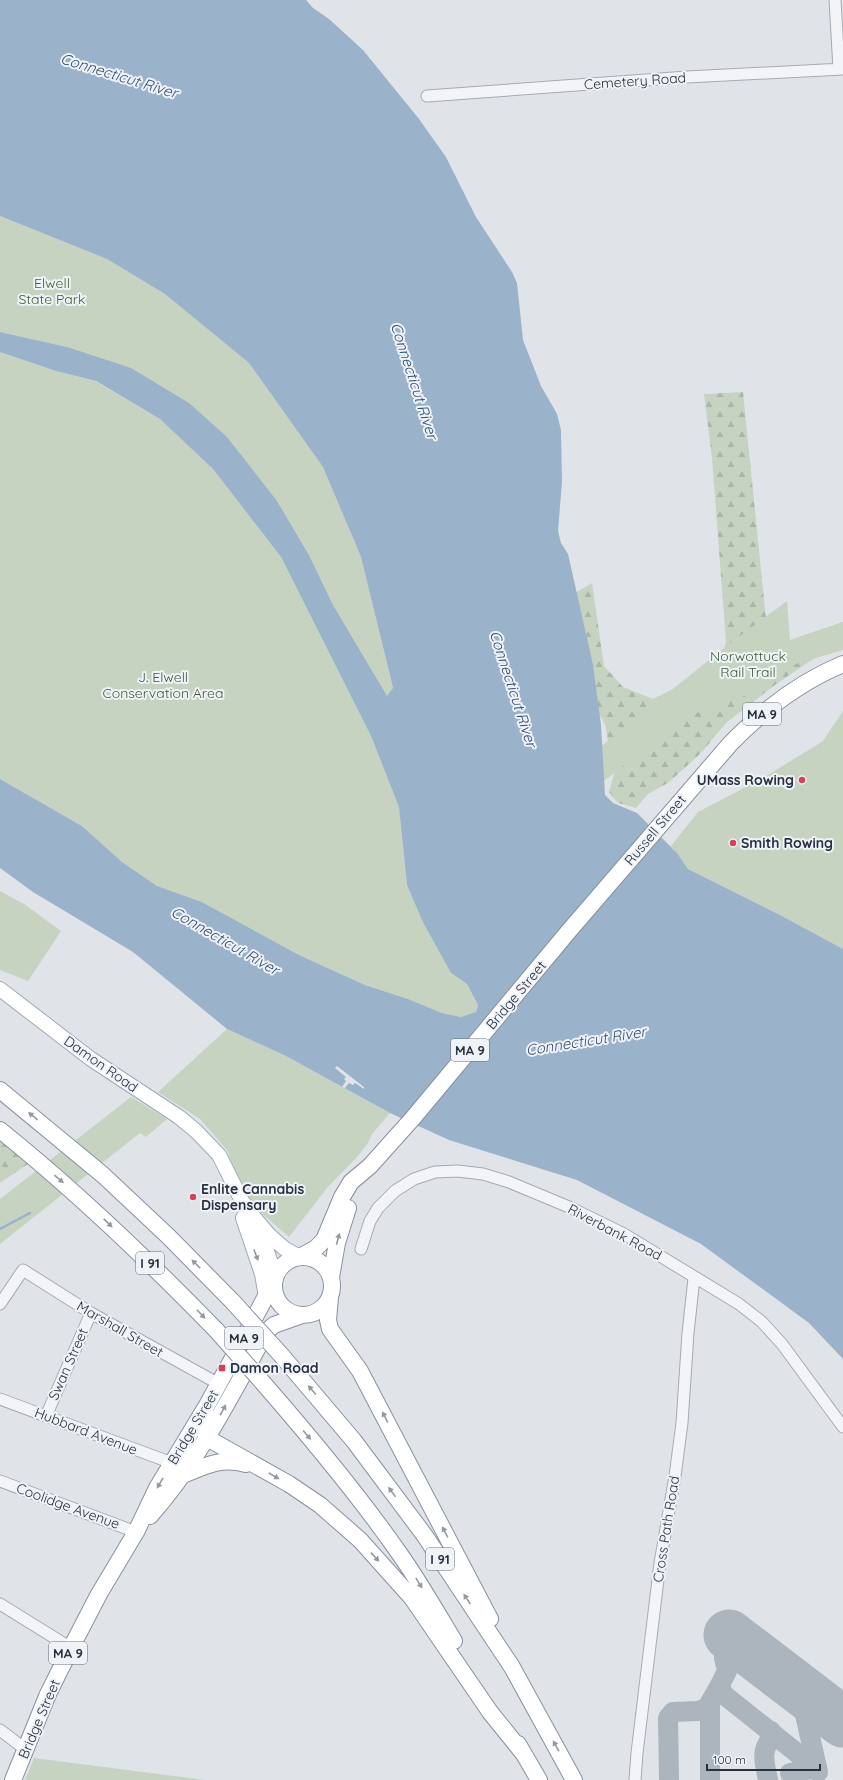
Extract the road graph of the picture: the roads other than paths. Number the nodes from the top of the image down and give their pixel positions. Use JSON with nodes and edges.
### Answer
{"nodes":[{"id":1,"x":835,"y":0,"type":"edge"},
{"id":2,"x":841,"y":69,"type":"edge"},
{"id":3,"x":428,"y":96,"type":"dead end"},
{"id":4,"x":843,"y":664,"type":"edge"},
{"id":5,"x":568,"y":932,"type":"joint"},
{"id":6,"x":0,"y":989,"type":"edge"},
{"id":7,"x":0,"y":1090,"type":"edge"},
{"id":8,"x":0,"y":1130,"type":"edge"},
{"id":9,"x":370,"y":1166,"type":"junction"},
{"id":10,"x":230,"y":1178,"type":"junction"},
{"id":11,"x":243,"y":1218,"type":"junction"},
{"id":12,"x":361,"y":1249,"type":"dead end"},
{"id":13,"x":300,"y":1257,"type":"junction"},
{"id":14,"x":274,"y":1278,"type":"junction"},
{"id":15,"x":331,"y":1278,"type":"junction"},
{"id":16,"x":694,"y":1278,"type":"junction"},
{"id":17,"x":266,"y":1297,"type":"junction"},
{"id":18,"x":330,"y":1297,"type":"junction"},
{"id":19,"x":0,"y":1304,"type":"edge"},
{"id":20,"x":91,"y":1313,"type":"junction"},
{"id":21,"x":302,"y":1315,"type":"junction"},
{"id":22,"x":219,"y":1384,"type":"junction"},
{"id":23,"x":0,"y":1399,"type":"edge"},
{"id":24,"x":206,"y":1407,"type":"junction"},
{"id":25,"x":46,"y":1416,"type":"junction"},
{"id":26,"x":843,"y":1427,"type":"edge"},
{"id":27,"x":207,"y":1438,"type":"junction"},
{"id":28,"x":258,"y":1466,"type":"junction"},
{"id":29,"x":177,"y":1469,"type":"junction"},
{"id":30,"x":0,"y":1481,"type":"edge"},
{"id":31,"x":136,"y":1532,"type":"junction"},
{"id":32,"x":0,"y":1604,"type":"edge"},
{"id":33,"x":71,"y":1648,"type":"junction"},
{"id":34,"x":512,"y":1667,"type":"junction"},
{"id":35,"x":0,"y":1730,"type":"edge"},
{"id":36,"x":25,"y":1749,"type":"junction"},
{"id":37,"x":523,"y":1753,"type":"junction"},
{"id":38,"x":13,"y":1780,"type":"edge"},
{"id":39,"x":539,"y":1780,"type":"edge"},
{"id":40,"x":574,"y":1780,"type":"edge"},
{"id":41,"x":635,"y":1780,"type":"edge"}],
"edges":[{"from":1,"to":2,"type":"street"},
{"from":2,"to":3,"type":"street","name":"Cemetery Road"},
{"from":4,"to":5,"type":"highway","name":"Russell Street","number":"MA 9"},
{"from":5,"to":9,"type":"highway","name":"Bridge Street","number":"MA 9"},
{"from":6,"to":10,"type":"main road","name":"Damon Road"},
{"from":34,"to":7,"type":"highway","number":"I 91","one_way":true,"bridge":true},
{"from":8,"to":37,"type":"highway","number":"I 91","one_way":true,"bridge":true},
{"from":9,"to":13,"type":"highway","name":"Bridge Street","number":"MA 9"},
{"from":15,"to":9,"type":"highway","name":"Bridge Street","number":"MA 9","one_way":true},
{"from":10,"to":11,"type":"main road","name":"Damon Road"},
{"from":10,"to":13,"type":"main road","name":"Damon Road"},
{"from":11,"to":14,"type":"main road","name":"Damon Road"},
{"from":11,"to":17,"type":"main road","name":"Damon Road","one_way":true},
{"from":12,"to":16,"type":"street","name":"Riverbank Road"},
{"from":13,"to":14,"type":"highway"},
{"from":13,"to":15,"type":"highway"},
{"from":14,"to":17,"type":"highway","name":"Bridge Street","number":"MA 9"},
{"from":14,"to":21,"type":"highway"},
{"from":15,"to":18,"type":"highway"},
{"from":16,"to":26,"type":"street","name":"Riverbank Road"},
{"from":16,"to":41,"type":"street","name":"Cross Path Road"},
{"from":17,"to":22,"type":"highway","name":"Bridge Street","number":"MA 9"},
{"from":18,"to":21,"type":"highway"},
{"from":34,"to":18,"type":"highway","one_way":true},
{"from":19,"to":20,"type":"street","name":"Marshall Street"},
{"from":20,"to":22,"type":"street","name":"Marshall Street"},
{"from":20,"to":25,"type":"street","name":"Swan Street"},
{"from":27,"to":21,"type":"highway","name":"Bridge Street","number":"MA 9","one_way":true},
{"from":22,"to":24,"type":"highway","name":"Bridge Street","number":"MA 9"},
{"from":23,"to":25,"type":"street","name":"Hubbard Avenue"},
{"from":24,"to":27,"type":"highway"},
{"from":24,"to":29,"type":"highway","name":"Bridge Street","number":"MA 9"},
{"from":25,"to":29,"type":"street","name":"Hubbard Avenue"},
{"from":27,"to":28,"type":"highway"},
{"from":27,"to":29,"type":"highway","name":"Bridge Street","number":"MA 9"},
{"from":28,"to":29,"type":"highway"},
{"from":28,"to":37,"type":"highway","one_way":true},
{"from":29,"to":31,"type":"highway","name":"Bridge Street","number":"MA 9"},
{"from":30,"to":31,"type":"street","name":"Coolidge Avenue"},
{"from":31,"to":33,"type":"highway","name":"Bridge Street","number":"MA 9"},
{"from":32,"to":33,"type":"street"},
{"from":33,"to":36,"type":"highway","name":"Bridge Street","number":"MA 9"},
{"from":40,"to":34,"type":"highway","number":"I 91","one_way":true},
{"from":35,"to":36,"type":"street"},
{"from":36,"to":38,"type":"highway","name":"Bridge Street","number":"MA 9"},
{"from":37,"to":39,"type":"highway","number":"I 91"}]}
